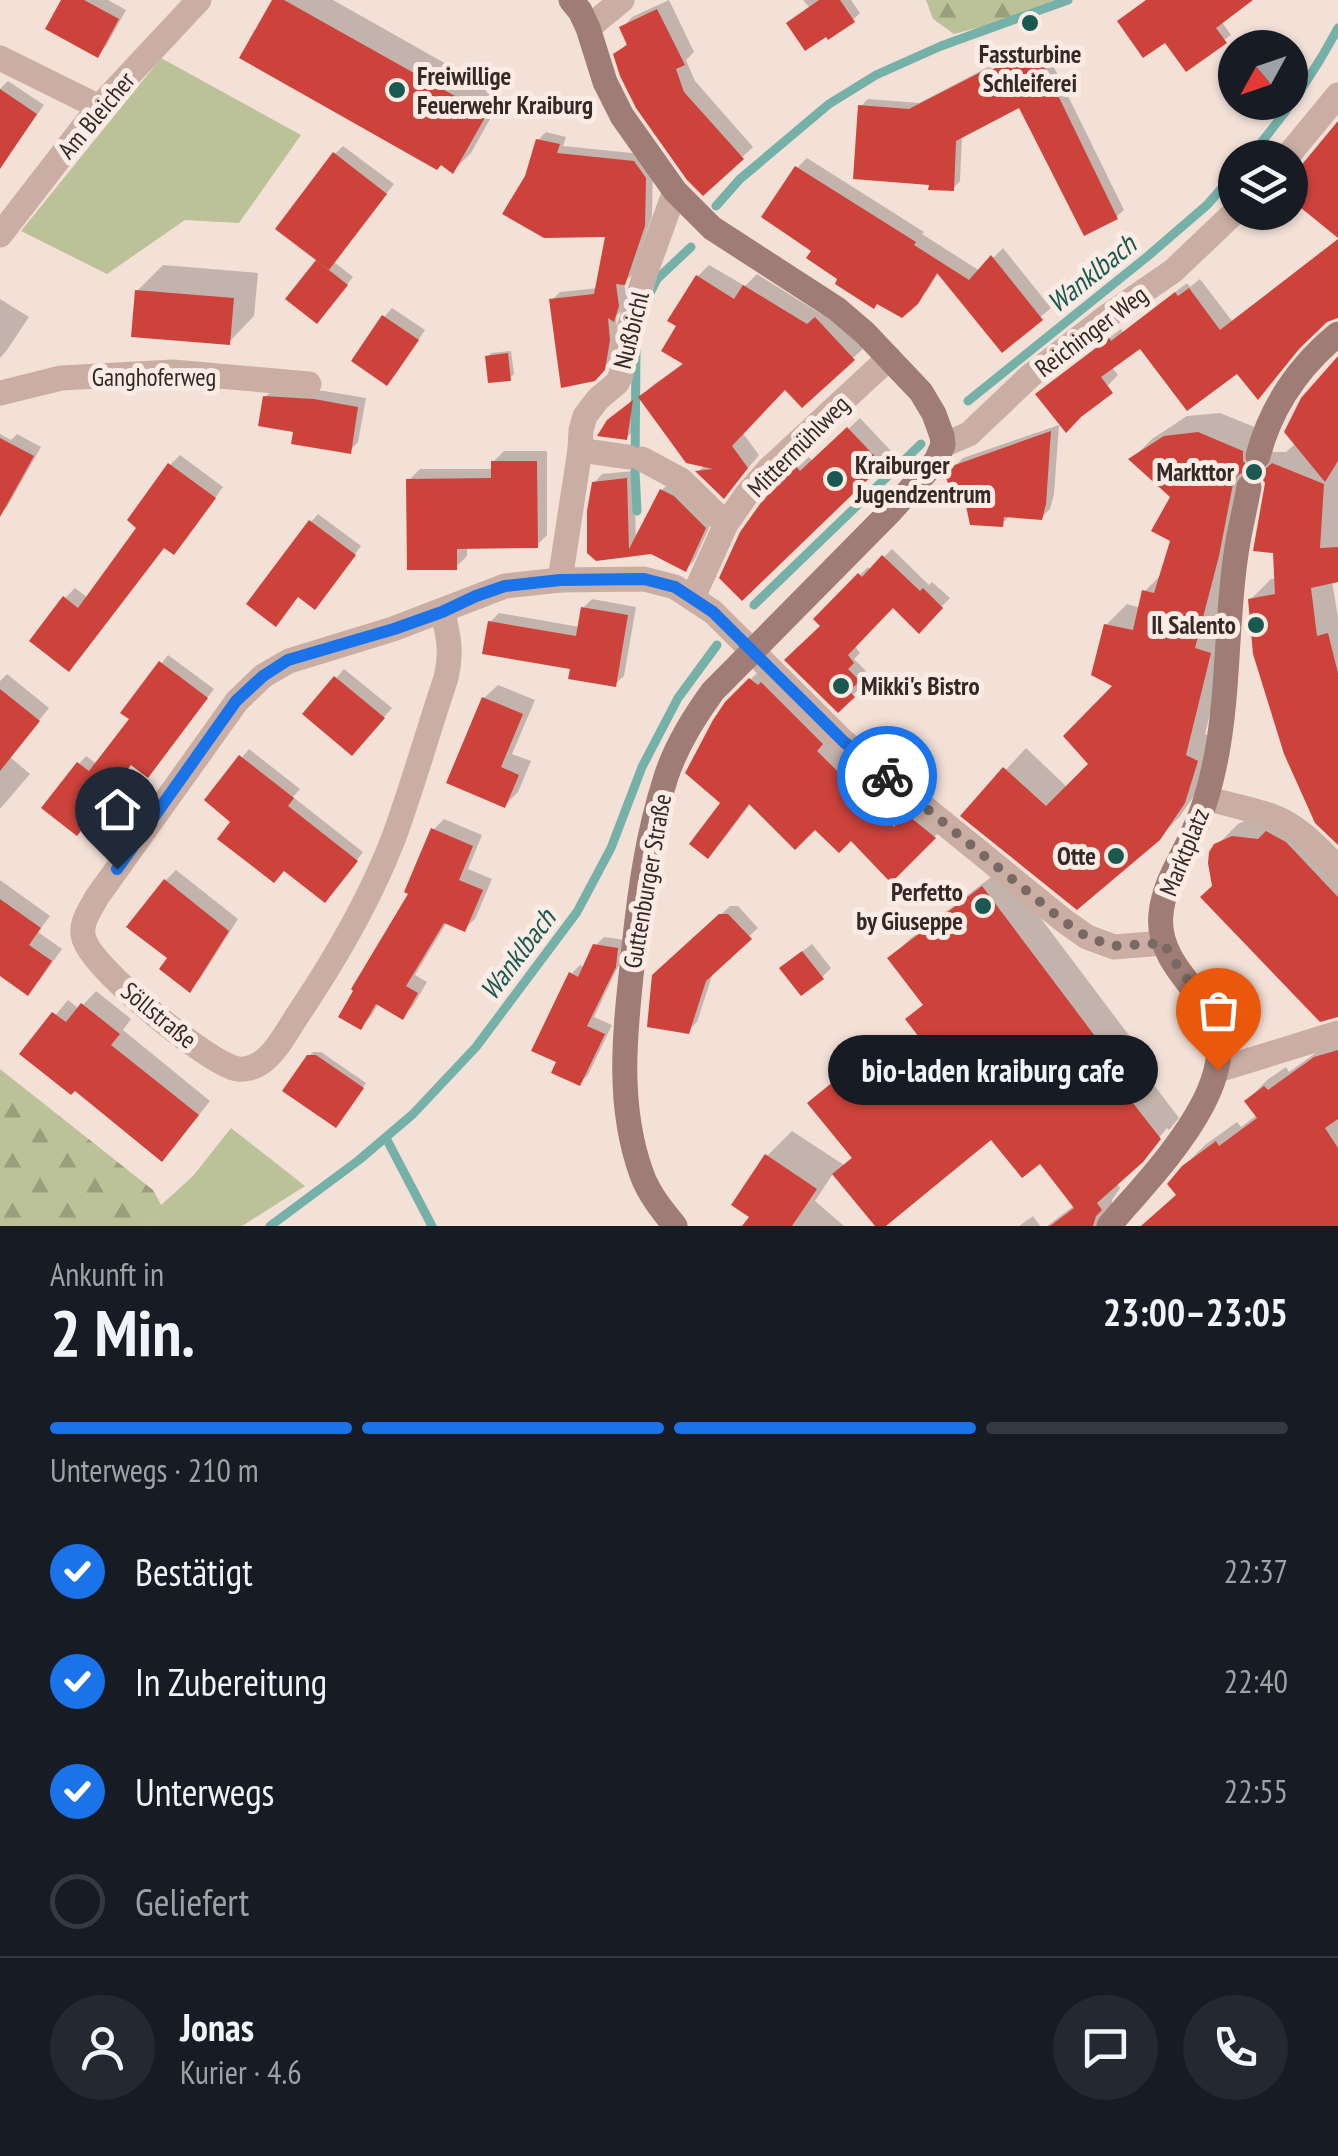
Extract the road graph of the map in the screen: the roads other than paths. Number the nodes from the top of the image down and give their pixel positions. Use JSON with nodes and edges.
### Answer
{"nodes":[{"id":1,"x":198,"y":0,"type":"edge"},
{"id":2,"x":571,"y":0,"type":"edge"},
{"id":3,"x":622,"y":0,"type":"edge"},
{"id":4,"x":588,"y":28,"type":"junction"},
{"id":5,"x":0,"y":58,"type":"edge"},
{"id":6,"x":1338,"y":95,"type":"edge"},
{"id":7,"x":100,"y":107,"type":"junction"},
{"id":8,"x":1301,"y":140,"type":"edge"},
{"id":9,"x":675,"y":191,"type":"junction"},
{"id":10,"x":1218,"y":228,"type":"edge"},
{"id":11,"x":0,"y":236,"type":"edge"},
{"id":12,"x":1338,"y":334,"type":"edge"},
{"id":13,"x":890,"y":358,"type":"junction"},
{"id":14,"x":309,"y":384,"type":"dead end"},
{"id":15,"x":0,"y":394,"type":"edge"},
{"id":16,"x":943,"y":445,"type":"junction"},
{"id":17,"x":580,"y":450,"type":"junction"},
{"id":18,"x":1258,"y":456,"type":"dead end"},
{"id":19,"x":1249,"y":487,"type":"dead end"},
{"id":20,"x":726,"y":524,"type":"junction"},
{"id":21,"x":560,"y":580,"type":"junction"},
{"id":22,"x":693,"y":597,"type":"junction"},
{"id":23,"x":442,"y":612,"type":"junction"},
{"id":24,"x":752,"y":651,"type":"junction"},
{"id":25,"x":1206,"y":798,"type":"junction"},
{"id":26,"x":1338,"y":868,"type":"edge"},
{"id":27,"x":1164,"y":943,"type":"junction"},
{"id":28,"x":1338,"y":1033,"type":"edge"},
{"id":29,"x":1218,"y":1070,"type":"junction"},
{"id":30,"x":675,"y":1226,"type":"edge"},
{"id":31,"x":1110,"y":1226,"type":"edge"}],
"edges":[{"from":1,"to":7,"type":"street","name":"Am Bleicher"},
{"from":2,"to":4,"type":"street"},
{"from":3,"to":4,"type":"street"},
{"from":4,"to":9,"type":"street"},
{"from":5,"to":7,"type":"street"},
{"from":6,"to":8,"type":"street"},
{"from":7,"to":11,"type":"street","name":"Am Bleicher"},
{"from":9,"to":13,"type":"street"},
{"from":9,"to":17,"type":"street","name":"Nußbichl"},
{"from":10,"to":16,"type":"street","name":"Reichinger Weg"},
{"from":12,"to":18,"type":"street"},
{"from":13,"to":16,"type":"street"},
{"from":13,"to":20,"type":"street","name":"Mittermühlweg"},
{"from":14,"to":15,"type":"street","name":"Ganghoferweg"},
{"from":16,"to":24,"type":"street","name":"Guttenburger Straße"},
{"from":17,"to":20,"type":"street"},
{"from":17,"to":21,"type":"street","name":"Nußbichl"},
{"from":19,"to":25,"type":"street","name":"Marktplatz"},
{"from":20,"to":22,"type":"street","name":"Mittermühlweg"},
{"from":21,"to":22,"type":"street"},
{"from":21,"to":23,"type":"street","name":"Söllstraße"},
{"from":22,"to":24,"type":"street"},
{"from":23,"to":23,"type":"street","name":"Söllstraße"},
{"from":24,"to":27,"type":"street"},
{"from":24,"to":30,"type":"street","name":"Guttenburger Straße"},
{"from":25,"to":26,"type":"street","name":"Marktplatz"},
{"from":25,"to":27,"type":"street","name":"Marktplatz"},
{"from":27,"to":29,"type":"street"},
{"from":28,"to":29,"type":"street"},
{"from":29,"to":31,"type":"street"}]}
